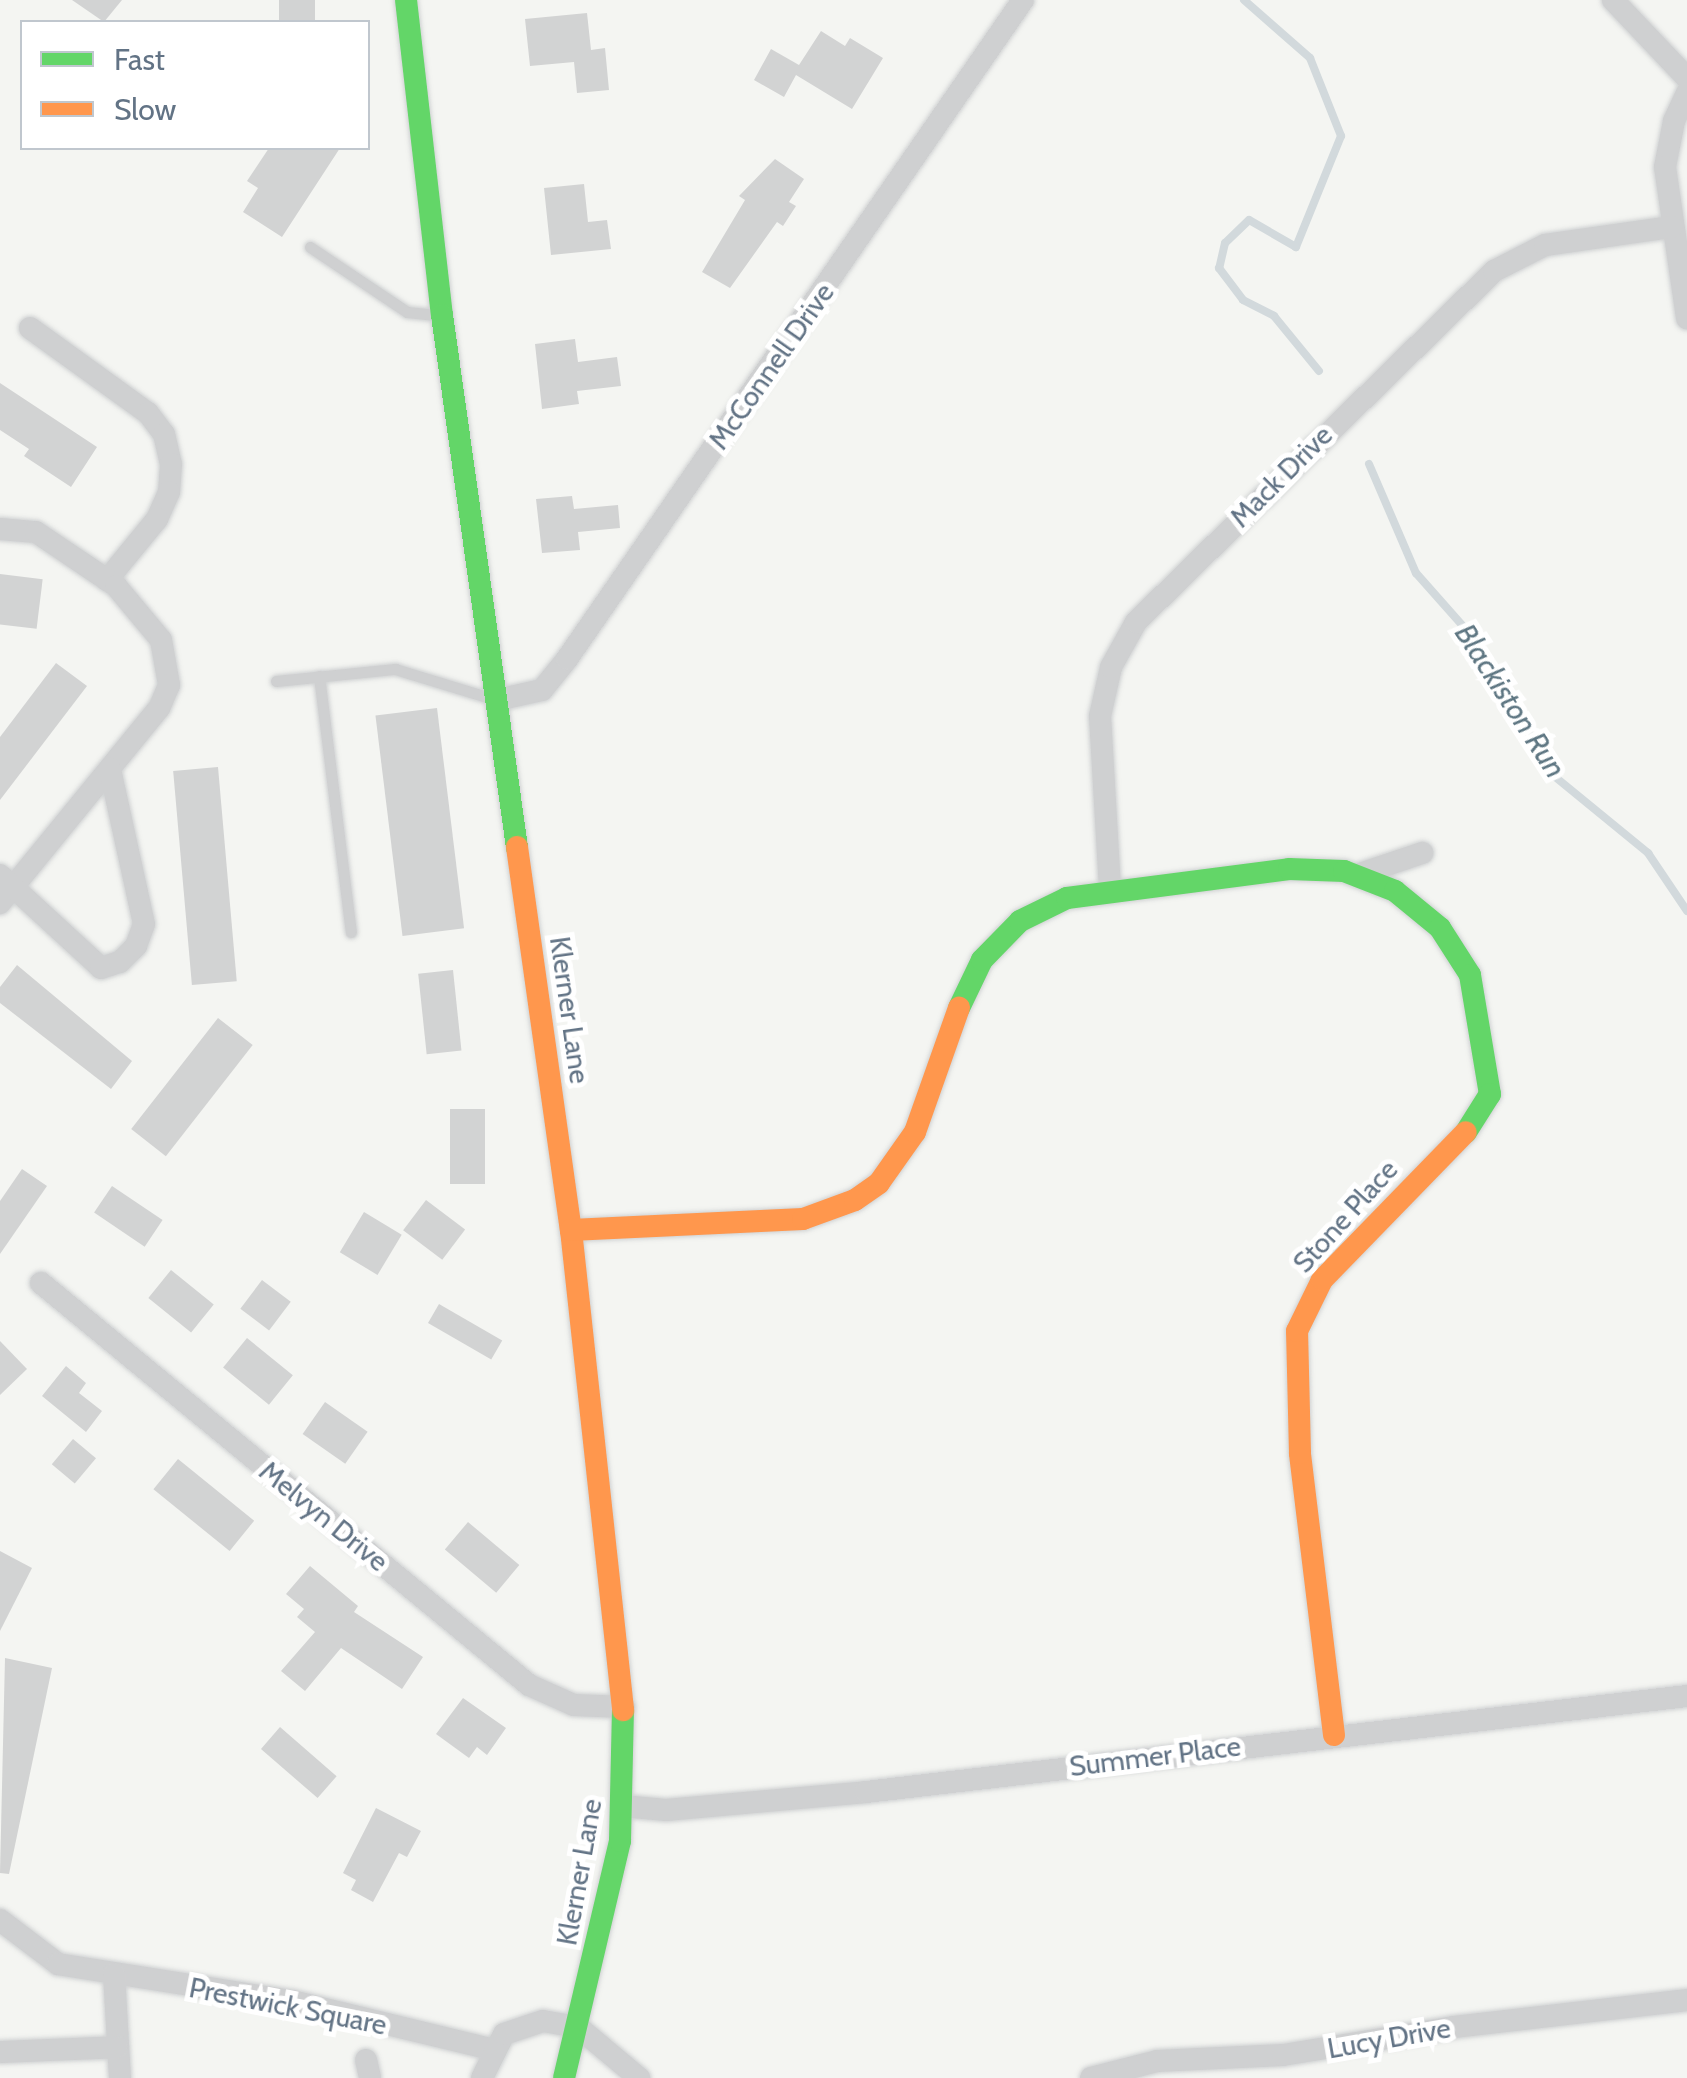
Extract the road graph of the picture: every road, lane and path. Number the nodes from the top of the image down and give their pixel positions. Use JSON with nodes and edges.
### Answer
{"nodes":[{"id":1,"x":406,"y":0,"type":"edge"},
{"id":2,"x":1023,"y":0,"type":"edge"},
{"id":3,"x":1613,"y":0,"type":"edge"},
{"id":4,"x":1687,"y":78,"type":"edge"},
{"id":5,"x":1687,"y":93,"type":"edge"},
{"id":6,"x":1672,"y":227,"type":"junction"},
{"id":7,"x":310,"y":248,"type":"dead end"},
{"id":8,"x":442,"y":315,"type":"junction"},
{"id":9,"x":1687,"y":318,"type":"edge"},
{"id":10,"x":30,"y":328,"type":"dead end"},
{"id":11,"x":0,"y":529,"type":"edge"},
{"id":12,"x":107,"y":580,"type":"junction"},
{"id":13,"x":319,"y":676,"type":"junction"},
{"id":14,"x":276,"y":682,"type":"dead end"},
{"id":15,"x":497,"y":700,"type":"junction"},
{"id":16,"x":110,"y":768,"type":"junction"},
{"id":17,"x":1422,"y":853,"type":"dead end"},
{"id":18,"x":1356,"y":875,"type":"junction"},
{"id":19,"x":5,"y":888,"type":"edge"},
{"id":20,"x":1110,"y":889,"type":"junction"},
{"id":21,"x":352,"y":932,"type":"dead end"},
{"id":22,"x":571,"y":1230,"type":"junction"},
{"id":23,"x":41,"y":1283,"type":"dead end"},
{"id":24,"x":1687,"y":1696,"type":"edge"},
{"id":25,"x":624,"y":1707,"type":"junction"},
{"id":26,"x":1334,"y":1736,"type":"junction"},
{"id":27,"x":622,"y":1806,"type":"junction"},
{"id":28,"x":0,"y":1920,"type":"edge"},
{"id":29,"x":114,"y":1974,"type":"junction"},
{"id":30,"x":1687,"y":2000,"type":"edge"},
{"id":31,"x":578,"y":2027,"type":"junction"},
{"id":32,"x":118,"y":2047,"type":"junction"},
{"id":33,"x":494,"y":2050,"type":"junction"},
{"id":34,"x":0,"y":2052,"type":"edge"},
{"id":35,"x":120,"y":2078,"type":"edge"},
{"id":36,"x":482,"y":2078,"type":"edge"},
{"id":37,"x":564,"y":2078,"type":"edge"},
{"id":38,"x":639,"y":2078,"type":"edge"},
{"id":39,"x":1092,"y":2078,"type":"edge"}],
"edges":[{"from":1,"to":8,"type":"street","name":"Klerner Lane"},
{"from":2,"to":15,"type":"street","name":"McConnell Drive"},
{"from":3,"to":4,"type":"street"},
{"from":5,"to":6,"type":"street"},
{"from":6,"to":9,"type":"street"},
{"from":6,"to":20,"type":"street","name":"Mack Drive"},
{"from":7,"to":8,"type":"lane"},
{"from":8,"to":15,"type":"street","name":"Klerner Lane"},
{"from":10,"to":12,"type":"street"},
{"from":11,"to":12,"type":"street"},
{"from":12,"to":16,"type":"street"},
{"from":13,"to":14,"type":"lane"},
{"from":13,"to":15,"type":"lane"},
{"from":13,"to":21,"type":"lane"},
{"from":15,"to":22,"type":"street","name":"Klerner Lane"},
{"from":16,"to":19,"type":"street"},
{"from":16,"to":19,"type":"street"},
{"from":17,"to":18,"type":"street","name":"Stone Place"},
{"from":18,"to":20,"type":"street","name":"Stone Place"},
{"from":18,"to":26,"type":"street","name":"Stone Place"},
{"from":20,"to":22,"type":"street","name":"Stone Place"},
{"from":22,"to":25,"type":"street","name":"Klerner Lane"},
{"from":23,"to":25,"type":"street","name":"Melvyn Drive"},
{"from":24,"to":26,"type":"street","name":"Summer Place"},
{"from":25,"to":27,"type":"street","name":"Klerner Lane"},
{"from":26,"to":27,"type":"street","name":"Summer Place"},
{"from":27,"to":31,"type":"street","name":"Klerner Lane"},
{"from":28,"to":29,"type":"street","name":"Prestwick Square"},
{"from":29,"to":32,"type":"street"},
{"from":29,"to":33,"type":"street","name":"Prestwick Square"},
{"from":30,"to":39,"type":"street","name":"Lucy Drive"},
{"from":31,"to":33,"type":"street"},
{"from":31,"to":37,"type":"street","name":"Klerner Lane"},
{"from":31,"to":38,"type":"street"},
{"from":32,"to":34,"type":"street"},
{"from":32,"to":35,"type":"street"},
{"from":33,"to":36,"type":"street"}]}
